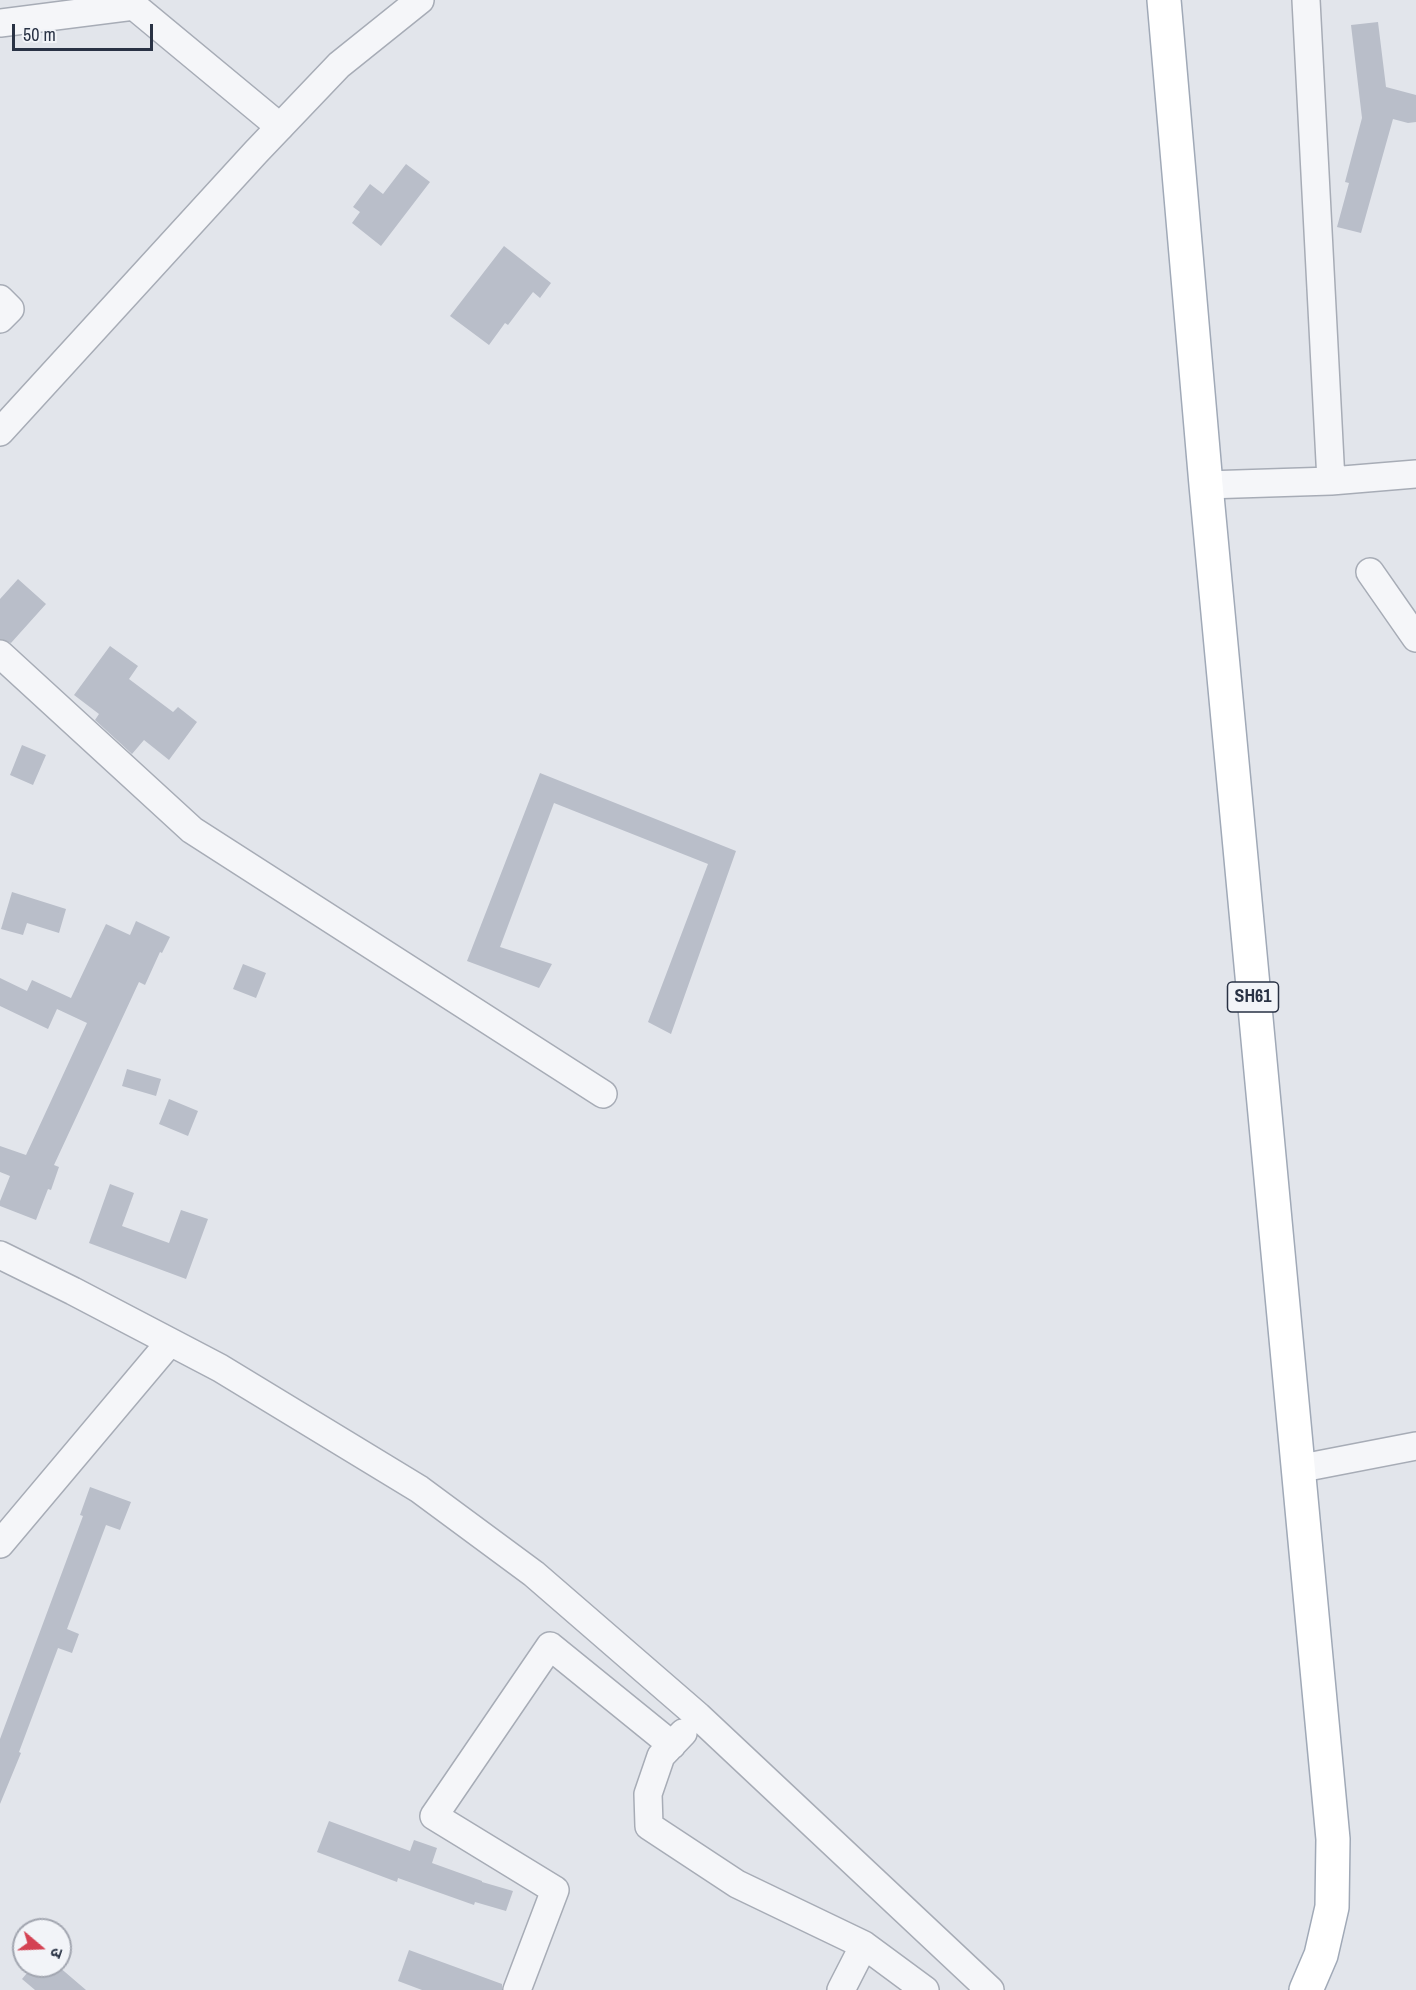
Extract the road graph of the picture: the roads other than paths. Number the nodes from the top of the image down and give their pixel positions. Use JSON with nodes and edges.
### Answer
{"nodes":[{"id":1,"x":420,"y":0,"type":"edge"},
{"id":2,"x":1164,"y":0,"type":"edge"},
{"id":3,"x":1306,"y":0,"type":"edge"},
{"id":4,"x":134,"y":3,"type":"edge"},
{"id":5,"x":0,"y":23,"type":"edge"},
{"id":6,"x":280,"y":127,"type":"junction"},
{"id":7,"x":0,"y":299,"type":"edge"},
{"id":8,"x":0,"y":319,"type":"edge"},
{"id":9,"x":0,"y":432,"type":"edge"},
{"id":10,"x":1416,"y":474,"type":"edge"},
{"id":11,"x":1331,"y":481,"type":"junction"},
{"id":12,"x":1206,"y":485,"type":"junction"},
{"id":13,"x":1370,"y":572,"type":"dead end"},
{"id":14,"x":1416,"y":638,"type":"edge"},
{"id":15,"x":0,"y":654,"type":"edge"},
{"id":16,"x":603,"y":1094,"type":"dead end"},
{"id":17,"x":0,"y":1255,"type":"edge"},
{"id":18,"x":170,"y":1342,"type":"junction"},
{"id":19,"x":1416,"y":1446,"type":"edge"},
{"id":20,"x":1297,"y":1469,"type":"junction"},
{"id":21,"x":0,"y":1544,"type":"edge"},
{"id":22,"x":698,"y":1716,"type":"junction"},
{"id":23,"x":672,"y":1745,"type":"junction"},
{"id":24,"x":864,"y":1945,"type":"junction"},
{"id":25,"x":517,"y":1990,"type":"edge"},
{"id":26,"x":841,"y":1990,"type":"edge"},
{"id":27,"x":925,"y":1990,"type":"edge"},
{"id":28,"x":990,"y":1990,"type":"edge"},
{"id":29,"x":1306,"y":1990,"type":"edge"}],
"edges":[{"from":1,"to":6,"type":"street"},
{"from":2,"to":12,"type":"main road","number":"SH61"},
{"from":3,"to":11,"type":"street"},
{"from":4,"to":5,"type":"street"},
{"from":4,"to":6,"type":"street"},
{"from":6,"to":9,"type":"street"},
{"from":7,"to":8,"type":"street"},
{"from":10,"to":11,"type":"street"},
{"from":11,"to":12,"type":"street"},
{"from":12,"to":20,"type":"main road","number":"SH61"},
{"from":13,"to":14,"type":"street"},
{"from":15,"to":16,"type":"street"},
{"from":17,"to":18,"type":"street"},
{"from":18,"to":21,"type":"street"},
{"from":18,"to":22,"type":"street"},
{"from":19,"to":20,"type":"street"},
{"from":20,"to":29,"type":"main road","number":"SH61"},
{"from":22,"to":23,"type":"street"},
{"from":22,"to":28,"type":"street"},
{"from":23,"to":24,"type":"street"},
{"from":23,"to":25,"type":"street"},
{"from":24,"to":26,"type":"street"},
{"from":24,"to":27,"type":"street"}]}
